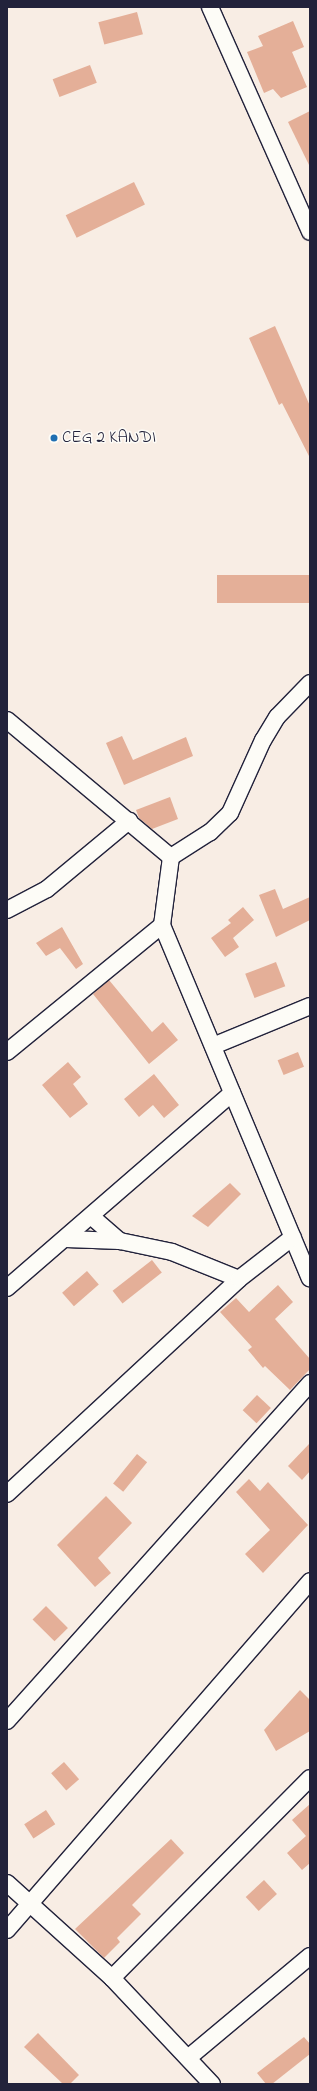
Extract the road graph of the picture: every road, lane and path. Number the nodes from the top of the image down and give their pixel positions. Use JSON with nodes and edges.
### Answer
{"nodes":[{"id":1,"x":210,"y":7,"type":"edge"},
{"id":2,"x":310,"y":232,"type":"edge"},
{"id":3,"x":310,"y":683,"type":"edge"},
{"id":4,"x":7,"y":720,"type":"edge"},
{"id":5,"x":130,"y":821,"type":"junction"},
{"id":6,"x":171,"y":857,"type":"junction"},
{"id":7,"x":7,"y":910,"type":"edge"},
{"id":8,"x":162,"y":925,"type":"junction"},
{"id":9,"x":310,"y":1006,"type":"edge"},
{"id":10,"x":213,"y":1046,"type":"junction"},
{"id":11,"x":7,"y":1052,"type":"edge"},
{"id":12,"x":232,"y":1093,"type":"junction"},
{"id":13,"x":92,"y":1217,"type":"junction"},
{"id":14,"x":293,"y":1237,"type":"junction"},
{"id":15,"x":66,"y":1239,"type":"junction"},
{"id":16,"x":120,"y":1241,"type":"junction"},
{"id":17,"x":310,"y":1278,"type":"edge"},
{"id":18,"x":239,"y":1279,"type":"junction"},
{"id":19,"x":7,"y":1288,"type":"edge"},
{"id":20,"x":310,"y":1383,"type":"edge"},
{"id":21,"x":7,"y":1494,"type":"edge"},
{"id":22,"x":310,"y":1581,"type":"edge"},
{"id":23,"x":7,"y":1721,"type":"edge"},
{"id":24,"x":310,"y":1778,"type":"edge"},
{"id":25,"x":7,"y":1883,"type":"edge"},
{"id":26,"x":30,"y":1904,"type":"junction"},
{"id":27,"x":7,"y":1930,"type":"edge"},
{"id":28,"x":310,"y":1956,"type":"edge"},
{"id":29,"x":112,"y":1978,"type":"junction"},
{"id":30,"x":188,"y":2058,"type":"junction"},
{"id":31,"x":212,"y":2084,"type":"edge"}],
"edges":[{"from":1,"to":2,"type":"street"},
{"from":3,"to":6,"type":"street"},
{"from":4,"to":5,"type":"street"},
{"from":5,"to":6,"type":"street"},
{"from":5,"to":7,"type":"street"},
{"from":6,"to":8,"type":"street"},
{"from":8,"to":10,"type":"street"},
{"from":8,"to":11,"type":"street"},
{"from":9,"to":10,"type":"street"},
{"from":10,"to":12,"type":"street"},
{"from":12,"to":13,"type":"street"},
{"from":12,"to":14,"type":"street"},
{"from":13,"to":15,"type":"street"},
{"from":13,"to":16,"type":"street"},
{"from":14,"to":17,"type":"street"},
{"from":14,"to":18,"type":"street"},
{"from":15,"to":16,"type":"street"},
{"from":15,"to":19,"type":"street"},
{"from":16,"to":18,"type":"street"},
{"from":18,"to":21,"type":"street"},
{"from":20,"to":23,"type":"street"},
{"from":22,"to":26,"type":"street"},
{"from":24,"to":29,"type":"street"},
{"from":25,"to":26,"type":"street"},
{"from":26,"to":27,"type":"street"},
{"from":26,"to":29,"type":"street"},
{"from":28,"to":30,"type":"street"},
{"from":29,"to":30,"type":"street"},
{"from":30,"to":31,"type":"street"}]}
